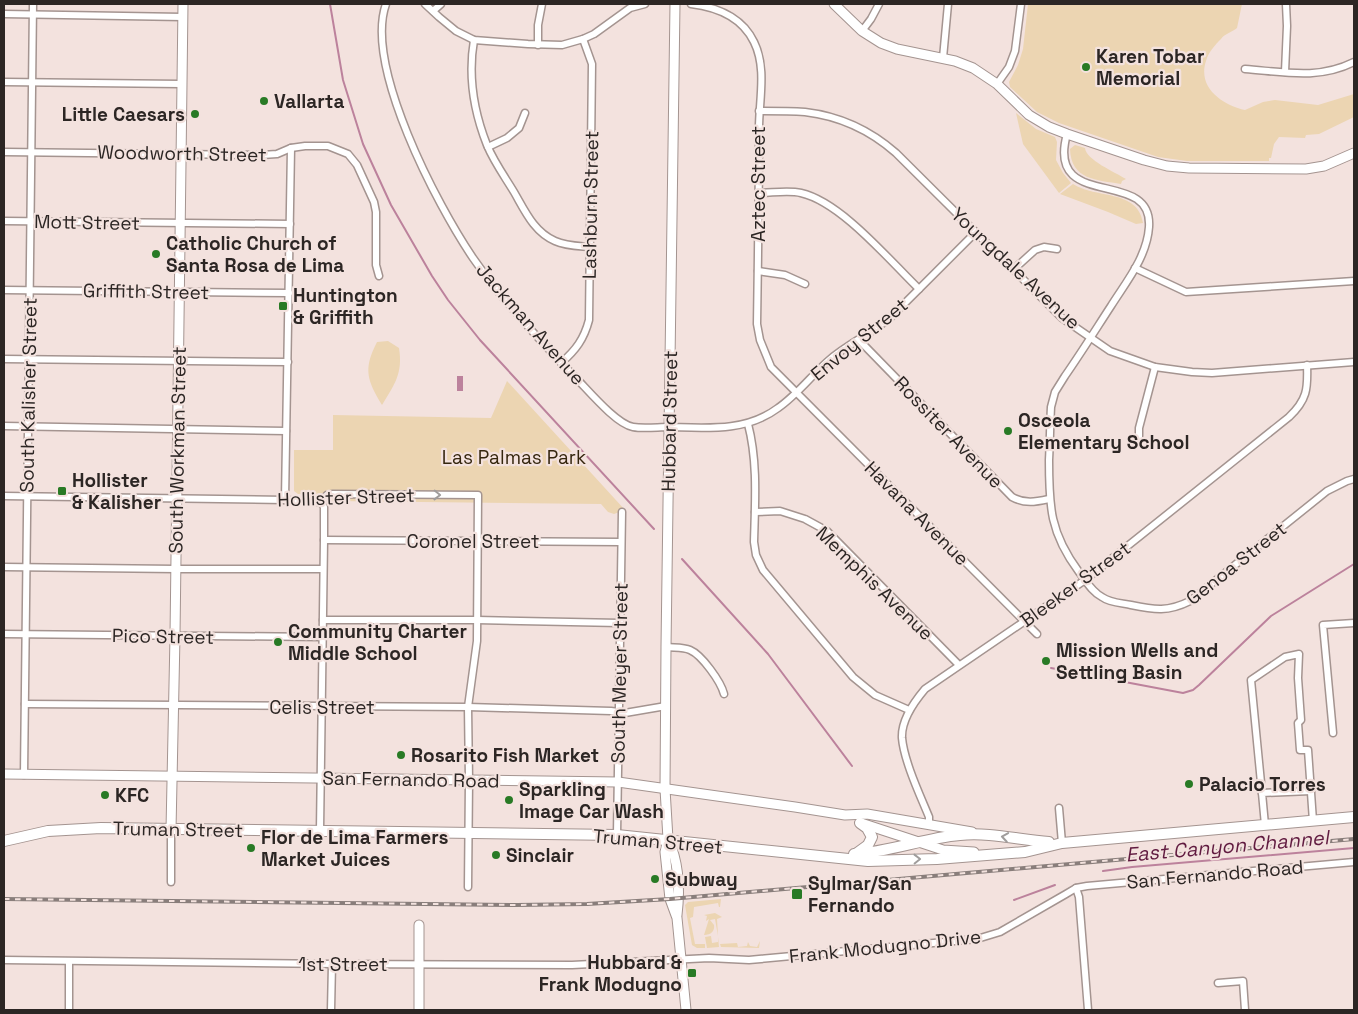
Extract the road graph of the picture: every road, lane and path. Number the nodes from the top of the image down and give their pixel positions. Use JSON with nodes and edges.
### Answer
{"nodes":[{"id":1,"x":33,"y":4,"type":"edge"},
{"id":2,"x":183,"y":4,"type":"edge"},
{"id":3,"x":386,"y":4,"type":"edge"},
{"id":4,"x":425,"y":4,"type":"edge"},
{"id":5,"x":441,"y":4,"type":"edge"},
{"id":6,"x":542,"y":4,"type":"edge"},
{"id":7,"x":645,"y":4,"type":"edge"},
{"id":8,"x":675,"y":4,"type":"edge"},
{"id":9,"x":691,"y":4,"type":"edge"},
{"id":10,"x":834,"y":4,"type":"edge"},
{"id":11,"x":879,"y":4,"type":"edge"},
{"id":12,"x":948,"y":4,"type":"edge"},
{"id":13,"x":1021,"y":4,"type":"edge"},
{"id":14,"x":1286,"y":4,"type":"edge"},
{"id":15,"x":433,"y":11,"type":"junction"},
{"id":16,"x":4,"y":14,"type":"edge"},
{"id":17,"x":33,"y":14,"type":"junction"},
{"id":18,"x":182,"y":17,"type":"junction"},
{"id":19,"x":862,"y":31,"type":"junction"},
{"id":20,"x":582,"y":39,"type":"junction"},
{"id":21,"x":474,"y":40,"type":"junction"},
{"id":22,"x":538,"y":45,"type":"junction"},
{"id":23,"x":943,"y":58,"type":"junction"},
{"id":24,"x":1354,"y":62,"type":"edge"},
{"id":25,"x":1245,"y":69,"type":"dead end"},
{"id":26,"x":1285,"y":72,"type":"junction"},
{"id":27,"x":4,"y":82,"type":"edge"},
{"id":28,"x":32,"y":82,"type":"junction"},
{"id":29,"x":181,"y":84,"type":"junction"},
{"id":30,"x":997,"y":84,"type":"junction"},
{"id":31,"x":759,"y":111,"type":"junction"},
{"id":32,"x":525,"y":113,"type":"dead end"},
{"id":33,"x":1067,"y":134,"type":"junction"},
{"id":34,"x":488,"y":147,"type":"junction"},
{"id":35,"x":291,"y":148,"type":"junction"},
{"id":36,"x":4,"y":152,"type":"edge"},
{"id":37,"x":30,"y":152,"type":"junction"},
{"id":38,"x":1354,"y":153,"type":"edge"},
{"id":39,"x":180,"y":154,"type":"junction"},
{"id":40,"x":758,"y":193,"type":"junction"},
{"id":41,"x":4,"y":221,"type":"edge"},
{"id":42,"x":30,"y":221,"type":"junction"},
{"id":43,"x":180,"y":223,"type":"junction"},
{"id":44,"x":290,"y":224,"type":"junction"},
{"id":45,"x":976,"y":232,"type":"junction"},
{"id":46,"x":589,"y":246,"type":"junction"},
{"id":47,"x":1057,"y":250,"type":"dead end"},
{"id":48,"x":1135,"y":268,"type":"junction"},
{"id":49,"x":1013,"y":270,"type":"junction"},
{"id":50,"x":758,"y":271,"type":"junction"},
{"id":51,"x":379,"y":276,"type":"dead end"},
{"id":52,"x":1354,"y":281,"type":"edge"},
{"id":53,"x":805,"y":284,"type":"dead end"},
{"id":54,"x":919,"y":289,"type":"junction"},
{"id":55,"x":4,"y":290,"type":"edge"},
{"id":56,"x":30,"y":290,"type":"junction"},
{"id":57,"x":179,"y":292,"type":"junction"},
{"id":58,"x":289,"y":293,"type":"junction"},
{"id":59,"x":1091,"y":337,"type":"junction"},
{"id":60,"x":858,"y":340,"type":"junction"},
{"id":61,"x":4,"y":359,"type":"edge"},
{"id":62,"x":29,"y":359,"type":"junction"},
{"id":63,"x":178,"y":361,"type":"junction"},
{"id":64,"x":288,"y":362,"type":"junction"},
{"id":65,"x":1354,"y":362,"type":"edge"},
{"id":66,"x":561,"y":363,"type":"junction"},
{"id":67,"x":1307,"y":365,"type":"junction"},
{"id":68,"x":1155,"y":367,"type":"junction"},
{"id":69,"x":796,"y":392,"type":"junction"},
{"id":70,"x":748,"y":424,"type":"junction"},
{"id":71,"x":4,"y":426,"type":"edge"},
{"id":72,"x":28,"y":427,"type":"junction"},
{"id":73,"x":670,"y":427,"type":"junction"},
{"id":74,"x":177,"y":430,"type":"junction"},
{"id":75,"x":286,"y":431,"type":"junction"},
{"id":76,"x":1138,"y":440,"type":"dead end"},
{"id":77,"x":1354,"y":479,"type":"edge"},
{"id":78,"x":4,"y":496,"type":"edge"},
{"id":79,"x":27,"y":496,"type":"junction"},
{"id":80,"x":177,"y":498,"type":"junction"},
{"id":81,"x":1049,"y":499,"type":"junction"},
{"id":82,"x":285,"y":500,"type":"junction"},
{"id":83,"x":321,"y":502,"type":"junction"},
{"id":84,"x":622,"y":512,"type":"dead end"},
{"id":85,"x":755,"y":512,"type":"junction"},
{"id":86,"x":324,"y":540,"type":"junction"},
{"id":87,"x":478,"y":541,"type":"junction"},
{"id":88,"x":621,"y":542,"type":"junction"},
{"id":89,"x":4,"y":567,"type":"edge"},
{"id":90,"x":26,"y":568,"type":"junction"},
{"id":91,"x":323,"y":569,"type":"junction"},
{"id":92,"x":176,"y":570,"type":"junction"},
{"id":93,"x":1085,"y":580,"type":"junction"},
{"id":94,"x":323,"y":620,"type":"junction"},
{"id":95,"x":477,"y":620,"type":"junction"},
{"id":96,"x":1025,"y":622,"type":"junction"},
{"id":97,"x":620,"y":623,"type":"junction"},
{"id":98,"x":1354,"y":623,"type":"edge"},
{"id":99,"x":4,"y":634,"type":"edge"},
{"id":100,"x":26,"y":634,"type":"junction"},
{"id":101,"x":1037,"y":634,"type":"dead end"},
{"id":102,"x":175,"y":636,"type":"junction"},
{"id":103,"x":322,"y":637,"type":"junction"},
{"id":104,"x":666,"y":647,"type":"junction"},
{"id":105,"x":959,"y":665,"type":"junction"},
{"id":106,"x":724,"y":694,"type":"dead end"},
{"id":107,"x":25,"y":704,"type":"junction"},
{"id":108,"x":173,"y":705,"type":"junction"},
{"id":109,"x":666,"y":706,"type":"junction"},
{"id":110,"x":321,"y":707,"type":"junction"},
{"id":111,"x":468,"y":707,"type":"junction"},
{"id":112,"x":909,"y":710,"type":"junction"},
{"id":113,"x":619,"y":712,"type":"junction"},
{"id":114,"x":1333,"y":733,"type":"dead end"},
{"id":115,"x":4,"y":774,"type":"edge"},
{"id":116,"x":24,"y":775,"type":"junction"},
{"id":117,"x":172,"y":776,"type":"junction"},
{"id":118,"x":321,"y":778,"type":"junction"},
{"id":119,"x":469,"y":780,"type":"junction"},
{"id":120,"x":618,"y":782,"type":"junction"},
{"id":121,"x":665,"y":789,"type":"junction"},
{"id":122,"x":1311,"y":792,"type":"junction"},
{"id":123,"x":1262,"y":793,"type":"junction"},
{"id":124,"x":1059,"y":808,"type":"dead end"},
{"id":125,"x":845,"y":816,"type":"junction"},
{"id":126,"x":1354,"y":817,"type":"edge"},
{"id":127,"x":1313,"y":821,"type":"junction"},
{"id":128,"x":860,"y":823,"type":"junction"},
{"id":129,"x":929,"y":824,"type":"junction"},
{"id":130,"x":1265,"y":825,"type":"junction"},
{"id":131,"x":171,"y":830,"type":"junction"},
{"id":132,"x":320,"y":830,"type":"junction"},
{"id":133,"x":468,"y":832,"type":"junction"},
{"id":134,"x":985,"y":834,"type":"junction"},
{"id":135,"x":617,"y":835,"type":"junction"},
{"id":136,"x":668,"y":839,"type":"junction"},
{"id":137,"x":4,"y":841,"type":"edge"},
{"id":138,"x":918,"y":842,"type":"junction"},
{"id":139,"x":1062,"y":843,"type":"junction"},
{"id":140,"x":1040,"y":848,"type":"junction"},
{"id":141,"x":854,"y":854,"type":"junction"},
{"id":142,"x":833,"y":857,"type":"junction"},
{"id":143,"x":1354,"y":862,"type":"edge"},
{"id":144,"x":171,"y":882,"type":"dead end"},
{"id":145,"x":468,"y":887,"type":"dead end"},
{"id":146,"x":1076,"y":888,"type":"junction"},
{"id":147,"x":419,"y":925,"type":"dead end"},
{"id":148,"x":4,"y":960,"type":"edge"},
{"id":149,"x":682,"y":960,"type":"junction"},
{"id":150,"x":69,"y":962,"type":"junction"},
{"id":151,"x":332,"y":964,"type":"junction"},
{"id":152,"x":420,"y":964,"type":"junction"},
{"id":153,"x":1218,"y":983,"type":"dead end"},
{"id":154,"x":69,"y":1010,"type":"edge"},
{"id":155,"x":331,"y":1010,"type":"edge"},
{"id":156,"x":419,"y":1010,"type":"edge"},
{"id":157,"x":686,"y":1010,"type":"edge"},
{"id":158,"x":1088,"y":1010,"type":"edge"},
{"id":159,"x":1245,"y":1010,"type":"edge"}],
"edges":[{"from":1,"to":17,"type":"street","name":"South Kalisher Street"},
{"from":2,"to":18,"type":"main road","name":"South Workman Street"},
{"from":3,"to":66,"type":"street","name":"Jackman Avenue"},
{"from":4,"to":15,"type":"street"},
{"from":5,"to":15,"type":"street"},
{"from":6,"to":22,"type":"street"},
{"from":7,"to":20,"type":"street"},
{"from":8,"to":73,"type":"main road","name":"Hubbard Street"},
{"from":9,"to":31,"type":"street","name":"Aztec Street"},
{"from":10,"to":19,"type":"main road"},
{"from":11,"to":19,"type":"street"},
{"from":12,"to":23,"type":"street"},
{"from":13,"to":30,"type":"street"},
{"from":14,"to":26,"type":"street"},
{"from":15,"to":21,"type":"street"},
{"from":16,"to":17,"type":"street"},
{"from":17,"to":18,"type":"street"},
{"from":17,"to":28,"type":"street","name":"South Kalisher Street"},
{"from":18,"to":29,"type":"main road","name":"South Workman Street"},
{"from":19,"to":23,"type":"main road"},
{"from":20,"to":22,"type":"street"},
{"from":20,"to":46,"type":"street","name":"Lashburn Street"},
{"from":21,"to":22,"type":"street"},
{"from":21,"to":34,"type":"street"},
{"from":23,"to":30,"type":"main road"},
{"from":24,"to":26,"type":"street"},
{"from":25,"to":26,"type":"street"},
{"from":27,"to":28,"type":"street"},
{"from":28,"to":29,"type":"street"},
{"from":28,"to":37,"type":"street","name":"South Kalisher Street"},
{"from":29,"to":39,"type":"main road","name":"South Workman Street"},
{"from":30,"to":33,"type":"main road"},
{"from":31,"to":40,"type":"street","name":"Aztec Street"},
{"from":31,"to":45,"type":"street","name":"Youngdale Avenue"},
{"from":32,"to":34,"type":"street"},
{"from":33,"to":38,"type":"main road"},
{"from":33,"to":48,"type":"street","name":"Genoa Street"},
{"from":34,"to":46,"type":"street"},
{"from":35,"to":39,"type":"street","name":"Woodworth Street"},
{"from":35,"to":44,"type":"street"},
{"from":35,"to":51,"type":"street","name":"Woodworth Street"},
{"from":36,"to":37,"type":"street","name":"Woodworth Street"},
{"from":37,"to":39,"type":"street","name":"Woodworth Street"},
{"from":37,"to":42,"type":"street","name":"South Kalisher Street"},
{"from":39,"to":43,"type":"main road","name":"South Workman Street"},
{"from":40,"to":50,"type":"street","name":"Aztec Street"},
{"from":40,"to":54,"type":"street"},
{"from":41,"to":42,"type":"street","name":"Mott Street"},
{"from":42,"to":43,"type":"street","name":"Mott Street"},
{"from":42,"to":56,"type":"street","name":"South Kalisher Street"},
{"from":43,"to":44,"type":"street","name":"Mott Street"},
{"from":43,"to":57,"type":"main road","name":"South Workman Street"},
{"from":44,"to":58,"type":"street"},
{"from":45,"to":49,"type":"street","name":"Youngdale Avenue"},
{"from":45,"to":54,"type":"street","name":"Envoy Street"},
{"from":46,"to":66,"type":"street","name":"Lashburn Street"},
{"from":47,"to":49,"type":"street"},
{"from":48,"to":52,"type":"street"},
{"from":48,"to":59,"type":"street","name":"Genoa Street"},
{"from":49,"to":59,"type":"street","name":"Youngdale Avenue"},
{"from":50,"to":53,"type":"street"},
{"from":50,"to":69,"type":"street","name":"Aztec Street"},
{"from":54,"to":60,"type":"street","name":"Envoy Street"},
{"from":55,"to":56,"type":"street","name":"Griffith Street"},
{"from":56,"to":57,"type":"street","name":"Griffith Street"},
{"from":56,"to":62,"type":"street","name":"South Kalisher Street"},
{"from":57,"to":58,"type":"street","name":"Griffith Street"},
{"from":57,"to":63,"type":"main road","name":"South Workman Street"},
{"from":58,"to":64,"type":"street"},
{"from":59,"to":68,"type":"street","name":"Youngdale Avenue"},
{"from":59,"to":81,"type":"street","name":"Genoa Street"},
{"from":60,"to":69,"type":"street","name":"Envoy Street"},
{"from":60,"to":81,"type":"street","name":"Rossiter Avenue"},
{"from":61,"to":62,"type":"street"},
{"from":62,"to":63,"type":"street"},
{"from":62,"to":72,"type":"street","name":"South Kalisher Street"},
{"from":63,"to":64,"type":"street"},
{"from":63,"to":74,"type":"main road","name":"South Workman Street"},
{"from":64,"to":75,"type":"street"},
{"from":65,"to":67,"type":"street","name":"Youngdale Avenue"},
{"from":66,"to":73,"type":"street","name":"Jackman Avenue"},
{"from":67,"to":68,"type":"street","name":"Youngdale Avenue"},
{"from":67,"to":93,"type":"street","name":"Bleeker Street"},
{"from":68,"to":76,"type":"street"},
{"from":69,"to":70,"type":"street","name":"Envoy Street"},
{"from":69,"to":96,"type":"street","name":"Havana Avenue"},
{"from":70,"to":73,"type":"street","name":"Envoy Street"},
{"from":70,"to":85,"type":"street"},
{"from":71,"to":72,"type":"street"},
{"from":72,"to":74,"type":"street"},
{"from":72,"to":79,"type":"street","name":"South Kalisher Street"},
{"from":73,"to":104,"type":"main road","name":"Hubbard Street"},
{"from":74,"to":75,"type":"street"},
{"from":74,"to":80,"type":"main road","name":"South Workman Street"},
{"from":75,"to":82,"type":"street"},
{"from":77,"to":93,"type":"street","name":"Genoa Street"},
{"from":78,"to":79,"type":"street","name":"Hollister Street"},
{"from":79,"to":80,"type":"street","name":"Hollister Street"},
{"from":79,"to":90,"type":"street","name":"South Kalisher Street"},
{"from":80,"to":82,"type":"street","name":"Hollister Street"},
{"from":80,"to":92,"type":"main road","name":"South Workman Street"},
{"from":81,"to":93,"type":"street","name":"Genoa Street"},
{"from":82,"to":83,"type":"street","name":"Hollister Street"},
{"from":83,"to":86,"type":"street"},
{"from":83,"to":87,"type":"street","name":"Hollister Street","one_way":true},
{"from":84,"to":88,"type":"street","name":"South Meyer Street"},
{"from":85,"to":105,"type":"street","name":"Memphis Avenue"},
{"from":85,"to":112,"type":"street"},
{"from":86,"to":87,"type":"street","name":"Coronel Street"},
{"from":86,"to":91,"type":"street"},
{"from":87,"to":88,"type":"street","name":"Coronel Street"},
{"from":87,"to":95,"type":"street"},
{"from":88,"to":97,"type":"street","name":"South Meyer Street"},
{"from":89,"to":90,"type":"street"},
{"from":90,"to":92,"type":"street"},
{"from":90,"to":100,"type":"street","name":"South Kalisher Street"},
{"from":91,"to":92,"type":"street"},
{"from":91,"to":94,"type":"street"},
{"from":92,"to":102,"type":"main road","name":"South Workman Street"},
{"from":93,"to":96,"type":"street","name":"Bleeker Street"},
{"from":94,"to":95,"type":"street"},
{"from":94,"to":103,"type":"street"},
{"from":95,"to":97,"type":"street"},
{"from":95,"to":111,"type":"street"},
{"from":96,"to":101,"type":"street","name":"Havana Avenue"},
{"from":96,"to":105,"type":"street","name":"Bleeker Street"},
{"from":97,"to":113,"type":"street","name":"South Meyer Street"},
{"from":98,"to":114,"type":"street"},
{"from":99,"to":100,"type":"street","name":"Pico Street"},
{"from":100,"to":102,"type":"street","name":"Pico Street"},
{"from":100,"to":107,"type":"street","name":"South Kalisher Street"},
{"from":102,"to":103,"type":"street","name":"Pico Street"},
{"from":102,"to":108,"type":"main road","name":"South Workman Street"},
{"from":103,"to":110,"type":"street"},
{"from":104,"to":106,"type":"street"},
{"from":104,"to":109,"type":"main road","name":"Hubbard Street"},
{"from":105,"to":112,"type":"street","name":"Bleeker Street"},
{"from":107,"to":108,"type":"street","name":"Celis Street"},
{"from":107,"to":116,"type":"street","name":"South Kalisher Street"},
{"from":108,"to":110,"type":"street","name":"Celis Street"},
{"from":108,"to":117,"type":"main road","name":"South Workman Street"},
{"from":109,"to":113,"type":"street","name":"Celis Street"},
{"from":109,"to":121,"type":"main road","name":"Hubbard Street"},
{"from":110,"to":111,"type":"street","name":"Celis Street"},
{"from":110,"to":118,"type":"street"},
{"from":111,"to":113,"type":"street","name":"Celis Street"},
{"from":111,"to":119,"type":"street"},
{"from":112,"to":129,"type":"street","name":"Bleeker Street"},
{"from":113,"to":120,"type":"street","name":"South Meyer Street"},
{"from":115,"to":116,"type":"main road","name":"San Fernando Road"},
{"from":116,"to":117,"type":"main road","name":"San Fernando Road"},
{"from":117,"to":118,"type":"main road","name":"San Fernando Road"},
{"from":117,"to":131,"type":"main road","name":"South Workman Street"},
{"from":118,"to":119,"type":"main road","name":"San Fernando Road"},
{"from":118,"to":132,"type":"street"},
{"from":119,"to":120,"type":"main road","name":"San Fernando Road"},
{"from":119,"to":133,"type":"street"},
{"from":120,"to":121,"type":"main road","name":"San Fernando Road"},
{"from":120,"to":135,"type":"street","name":"South Meyer Street"},
{"from":121,"to":125,"type":"main road","name":"San Fernando Road"},
{"from":121,"to":136,"type":"main road","name":"Hubbard Street"},
{"from":122,"to":123,"type":"street"},
{"from":122,"to":123,"type":"street"},
{"from":122,"to":127,"type":"street"},
{"from":123,"to":130,"type":"street"},
{"from":124,"to":139,"type":"street"},
{"from":125,"to":128,"type":"main road","name":"San Fernando Road"},
{"from":125,"to":129,"type":"main road","name":"San Fernando Road"},
{"from":126,"to":127,"type":"main road","name":"San Fernando Road"},
{"from":127,"to":130,"type":"main road","name":"San Fernando Road"},
{"from":128,"to":138,"type":"main road","name":"San Fernando Road"},
{"from":128,"to":141,"type":"main road"},
{"from":129,"to":134,"type":"main road","name":"San Fernando Road"},
{"from":130,"to":139,"type":"main road","name":"San Fernando Road"},
{"from":131,"to":132,"type":"main road","name":"Truman Street"},
{"from":131,"to":137,"type":"main road","name":"Truman Street"},
{"from":131,"to":144,"type":"street","name":"South Workman Street"},
{"from":132,"to":133,"type":"main road","name":"Truman Street"},
{"from":133,"to":135,"type":"main road","name":"Truman Street"},
{"from":133,"to":145,"type":"street"},
{"from":134,"to":138,"type":"main road","name":"Truman Street"},
{"from":139,"to":134,"type":"main road","name":"San Fernando Road","one_way":true},
{"from":135,"to":136,"type":"main road","name":"Truman Street"},
{"from":136,"to":142,"type":"main road","name":"Truman Street"},
{"from":136,"to":149,"type":"main road","name":"Hubbard Street"},
{"from":138,"to":140,"type":"main road","name":"San Fernando Road"},
{"from":138,"to":141,"type":"main road","name":"Truman Street"},
{"from":139,"to":140,"type":"main road","name":"San Fernando Road"},
{"from":142,"to":140,"type":"main road","name":"Truman Street","one_way":true},
{"from":141,"to":142,"type":"main road","name":"Truman Street"},
{"from":143,"to":146,"type":"street","name":"San Fernando Road"},
{"from":146,"to":149,"type":"street","name":"Frank Modugno Drive"},
{"from":146,"to":158,"type":"street"},
{"from":147,"to":152,"type":"main road"},
{"from":148,"to":150,"type":"street","name":"1st Street"},
{"from":149,"to":152,"type":"street","name":"1st Street"},
{"from":149,"to":157,"type":"main road","name":"Hubbard Street"},
{"from":150,"to":151,"type":"street","name":"1st Street"},
{"from":150,"to":154,"type":"street"},
{"from":151,"to":152,"type":"street","name":"1st Street"},
{"from":151,"to":155,"type":"street"},
{"from":152,"to":156,"type":"main road"},
{"from":153,"to":159,"type":"street"}]}
